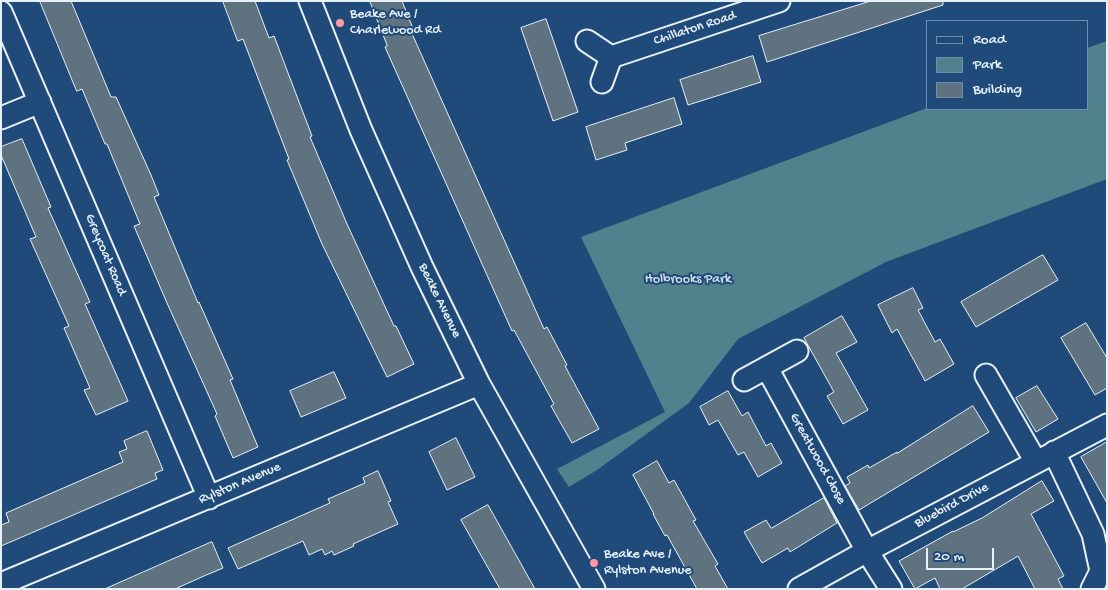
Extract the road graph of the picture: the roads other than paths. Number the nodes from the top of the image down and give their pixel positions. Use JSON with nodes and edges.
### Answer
{"nodes":[{"id":1,"x":310,"y":1,"type":"edge"},
{"id":2,"x":779,"y":1,"type":"edge"},
{"id":3,"x":1,"y":12,"type":"edge"},
{"id":4,"x":587,"y":41,"type":"dead end"},
{"id":5,"x":611,"y":57,"type":"junction"},
{"id":6,"x":602,"y":82,"type":"dead end"},
{"id":7,"x":40,"y":102,"type":"junction"},
{"id":8,"x":1,"y":118,"type":"edge"},
{"id":9,"x":797,"y":351,"type":"dead end"},
{"id":10,"x":767,"y":368,"type":"junction"},
{"id":11,"x":986,"y":375,"type":"dead end"},
{"id":12,"x":744,"y":380,"type":"dead end"},
{"id":13,"x":479,"y":384,"type":"junction"},
{"id":14,"x":1107,"y":425,"type":"edge"},
{"id":15,"x":1045,"y":457,"type":"junction"},
{"id":16,"x":209,"y":498,"type":"junction"},
{"id":17,"x":867,"y":551,"type":"junction"},
{"id":18,"x":1,"y":584,"type":"edge"},
{"id":19,"x":594,"y":589,"type":"edge"},
{"id":20,"x":799,"y":589,"type":"edge"},
{"id":21,"x":891,"y":589,"type":"edge"},
{"id":22,"x":1092,"y":589,"type":"edge"}],
"edges":[{"from":1,"to":13,"type":"street","name":"Beake Avenue"},
{"from":2,"to":5,"type":"street","name":"Chillaton Road"},
{"from":3,"to":7,"type":"street","name":"Greycoat Road"},
{"from":4,"to":5,"type":"street"},
{"from":5,"to":6,"type":"street"},
{"from":7,"to":8,"type":"street"},
{"from":7,"to":16,"type":"street","name":"Greycoat Road"},
{"from":9,"to":10,"type":"street"},
{"from":10,"to":12,"type":"street"},
{"from":10,"to":17,"type":"street","name":"Greatwood Close"},
{"from":11,"to":15,"type":"street"},
{"from":13,"to":16,"type":"street","name":"Rylston Avenue"},
{"from":13,"to":19,"type":"street","name":"Beake Avenue"},
{"from":14,"to":15,"type":"street","name":"Bluebird Drive"},
{"from":15,"to":17,"type":"street","name":"Bluebird Drive"},
{"from":15,"to":22,"type":"street"},
{"from":16,"to":18,"type":"street","name":"Rylston Avenue"},
{"from":17,"to":20,"type":"street","name":"Bluebird Drive"},
{"from":17,"to":21,"type":"street","name":"Greatwood Close"}]}
